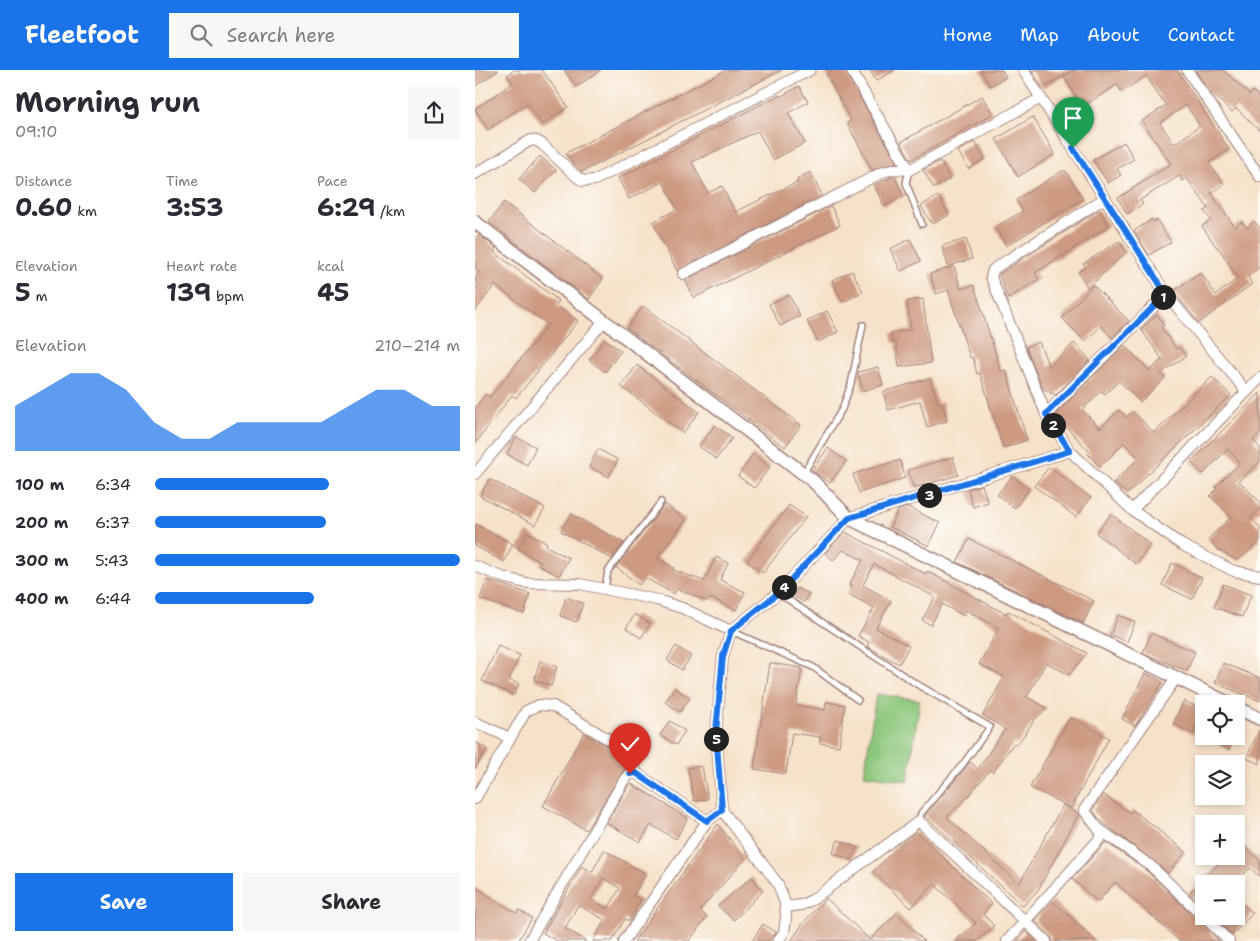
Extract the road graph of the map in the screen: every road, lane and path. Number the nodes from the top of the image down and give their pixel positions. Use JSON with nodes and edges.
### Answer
{"nodes":[{"id":1,"x":810,"y":70,"type":"edge"},
{"id":2,"x":851,"y":70,"type":"edge"},
{"id":3,"x":1023,"y":70,"type":"edge"},
{"id":4,"x":1187,"y":70,"type":"edge"},
{"id":5,"x":1041,"y":98,"type":"junction"},
{"id":6,"x":909,"y":170,"type":"junction"},
{"id":7,"x":475,"y":174,"type":"edge"},
{"id":8,"x":1260,"y":177,"type":"edge"},
{"id":9,"x":1105,"y":198,"type":"junction"},
{"id":10,"x":475,"y":222,"type":"edge"},
{"id":11,"x":922,"y":224,"type":"dead end"},
{"id":12,"x":683,"y":274,"type":"dead end"},
{"id":13,"x":1166,"y":294,"type":"junction"},
{"id":14,"x":603,"y":322,"type":"junction"},
{"id":15,"x":863,"y":325,"type":"dead end"},
{"id":16,"x":1260,"y":378,"type":"edge"},
{"id":17,"x":1247,"y":392,"type":"junction"},
{"id":18,"x":1046,"y":414,"type":"junction"},
{"id":19,"x":1070,"y":451,"type":"junction"},
{"id":20,"x":475,"y":474,"type":"edge"},
{"id":21,"x":803,"y":474,"type":"junction"},
{"id":22,"x":661,"y":502,"type":"dead end"},
{"id":23,"x":1132,"y":510,"type":"junction"},
{"id":24,"x":849,"y":518,"type":"junction"},
{"id":25,"x":475,"y":566,"type":"edge"},
{"id":26,"x":1260,"y":576,"type":"edge"},
{"id":27,"x":605,"y":588,"type":"junction"},
{"id":28,"x":778,"y":593,"type":"junction"},
{"id":29,"x":731,"y":631,"type":"junction"},
{"id":30,"x":1177,"y":677,"type":"junction"},
{"id":31,"x":1212,"y":695,"type":"edge"},
{"id":32,"x":858,"y":700,"type":"dead end"},
{"id":33,"x":1245,"y":712,"type":"edge"},
{"id":34,"x":1260,"y":719,"type":"edge"},
{"id":35,"x":475,"y":722,"type":"edge"},
{"id":36,"x":510,"y":738,"type":"junction"},
{"id":37,"x":636,"y":773,"type":"junction"},
{"id":38,"x":475,"y":799,"type":"edge"},
{"id":39,"x":722,"y":810,"type":"junction"},
{"id":40,"x":707,"y":821,"type":"junction"},
{"id":41,"x":919,"y":821,"type":"junction"},
{"id":42,"x":1094,"y":826,"type":"junction"},
{"id":43,"x":786,"y":907,"type":"junction"},
{"id":44,"x":1025,"y":921,"type":"junction"},
{"id":45,"x":529,"y":941,"type":"edge"},
{"id":46,"x":624,"y":941,"type":"edge"},
{"id":47,"x":778,"y":941,"type":"edge"},
{"id":48,"x":1007,"y":941,"type":"edge"},
{"id":49,"x":1047,"y":941,"type":"edge"},
{"id":50,"x":1229,"y":941,"type":"edge"}],
"edges":[{"from":1,"to":7,"type":"street"},
{"from":2,"to":6,"type":"street"},
{"from":3,"to":5,"type":"street"},
{"from":4,"to":8,"type":"street"},
{"from":5,"to":6,"type":"street"},
{"from":5,"to":9,"type":"street"},
{"from":6,"to":11,"type":"lane"},
{"from":6,"to":12,"type":"street"},
{"from":9,"to":13,"type":"street"},
{"from":9,"to":18,"type":"street"},
{"from":10,"to":14,"type":"street"},
{"from":13,"to":17,"type":"street"},
{"from":13,"to":18,"type":"street"},
{"from":14,"to":20,"type":"street"},
{"from":14,"to":21,"type":"street"},
{"from":15,"to":21,"type":"lane"},
{"from":16,"to":17,"type":"street"},
{"from":17,"to":23,"type":"street"},
{"from":18,"to":19,"type":"street"},
{"from":19,"to":23,"type":"street"},
{"from":19,"to":24,"type":"street"},
{"from":21,"to":24,"type":"street"},
{"from":22,"to":27,"type":"lane"},
{"from":23,"to":26,"type":"street"},
{"from":24,"to":28,"type":"street"},
{"from":24,"to":30,"type":"street"},
{"from":25,"to":27,"type":"street"},
{"from":27,"to":29,"type":"street"},
{"from":28,"to":29,"type":"street"},
{"from":28,"to":41,"type":"lane"},
{"from":29,"to":32,"type":"lane"},
{"from":29,"to":39,"type":"street"},
{"from":30,"to":31,"type":"street"},
{"from":30,"to":42,"type":"street"},
{"from":33,"to":34,"type":"street"},
{"from":35,"to":36,"type":"street"},
{"from":36,"to":37,"type":"street"},
{"from":36,"to":38,"type":"street"},
{"from":37,"to":40,"type":"street"},
{"from":37,"to":45,"type":"street"},
{"from":39,"to":40,"type":"street"},
{"from":39,"to":43,"type":"street"},
{"from":40,"to":46,"type":"street"},
{"from":41,"to":43,"type":"street"},
{"from":41,"to":44,"type":"street"},
{"from":42,"to":44,"type":"street"},
{"from":42,"to":50,"type":"street"},
{"from":43,"to":47,"type":"street"},
{"from":44,"to":48,"type":"street"},
{"from":44,"to":49,"type":"street"}]}
